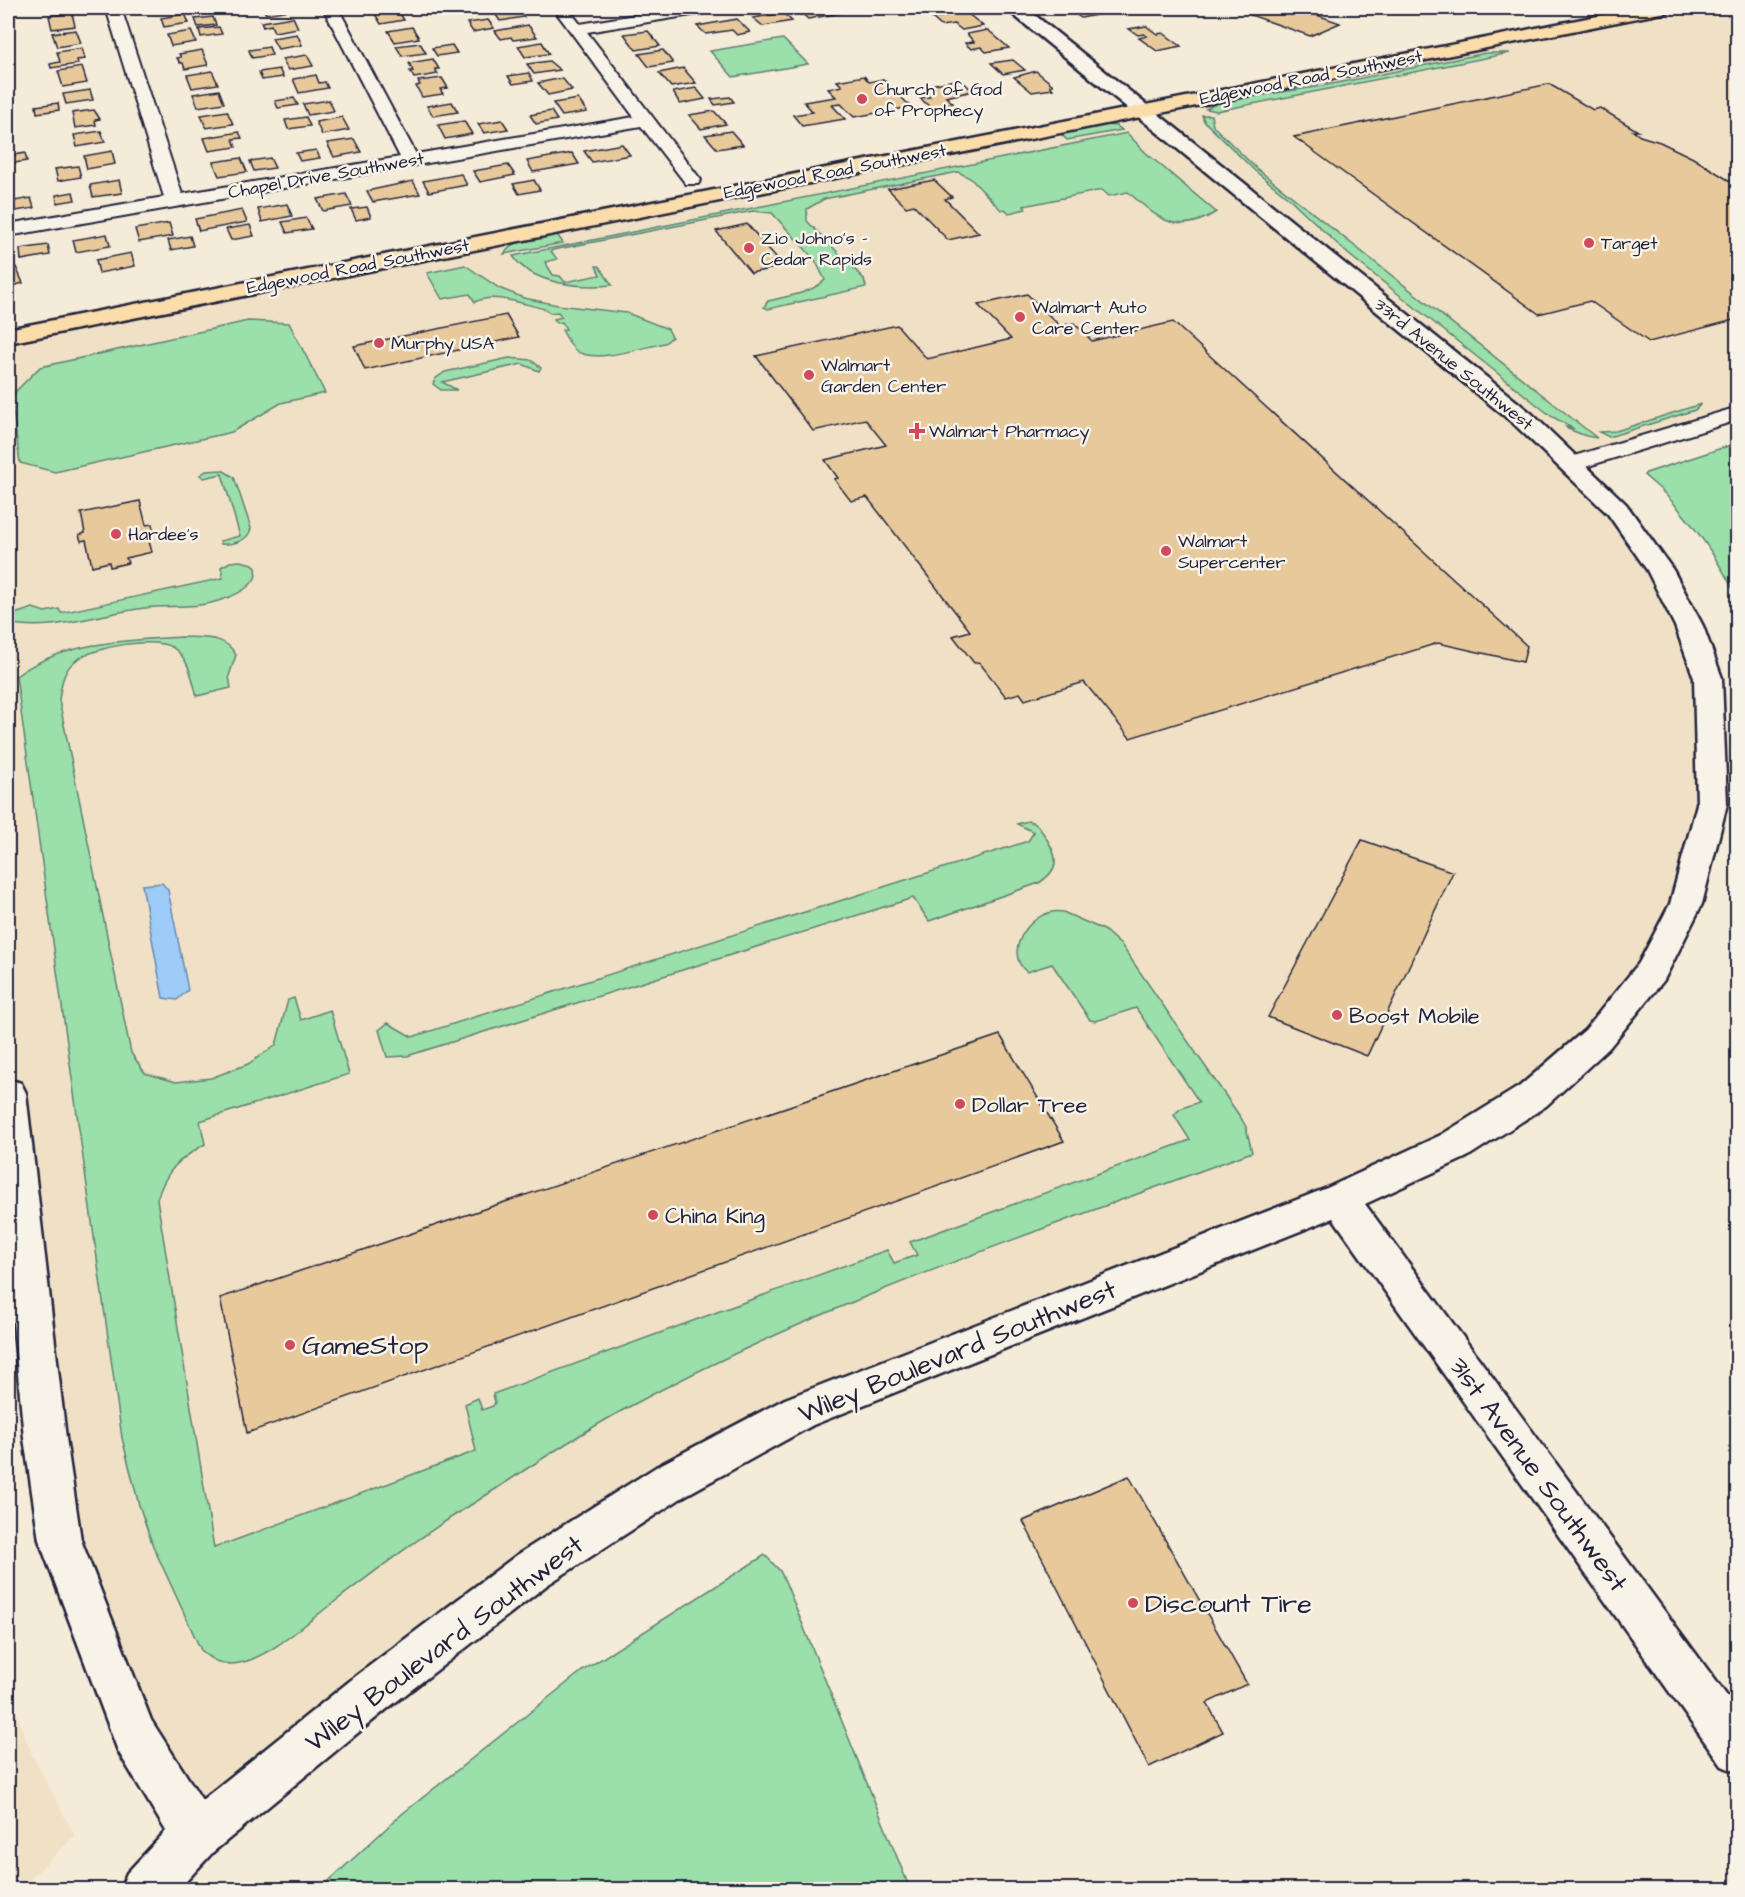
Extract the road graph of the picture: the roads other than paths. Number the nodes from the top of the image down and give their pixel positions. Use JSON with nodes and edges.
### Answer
{"nodes":[{"id":1,"x":113,"y":8,"type":"edge"},
{"id":2,"x":330,"y":8,"type":"edge"},
{"id":3,"x":560,"y":8,"type":"edge"},
{"id":4,"x":704,"y":8,"type":"edge"},
{"id":5,"x":1016,"y":8,"type":"edge"},
{"id":6,"x":1581,"y":8,"type":"edge"},
{"id":7,"x":1662,"y":8,"type":"edge"},
{"id":8,"x":576,"y":29,"type":"junction"},
{"id":9,"x":1501,"y":39,"type":"junction"},
{"id":10,"x":1135,"y":104,"type":"junction"},
{"id":11,"x":645,"y":120,"type":"junction"},
{"id":12,"x":411,"y":161,"type":"junction"},
{"id":13,"x":692,"y":180,"type":"junction"},
{"id":14,"x":624,"y":194,"type":"junction"},
{"id":15,"x":175,"y":201,"type":"junction"},
{"id":16,"x":569,"y":205,"type":"dead end"},
{"id":17,"x":8,"y":230,"type":"edge"},
{"id":18,"x":460,"y":246,"type":"junction"},
{"id":19,"x":8,"y":336,"type":"edge"},
{"id":20,"x":1737,"y":413,"type":"edge"},
{"id":21,"x":1572,"y":464,"type":"junction"},
{"id":22,"x":1725,"y":807,"type":"edge"},
{"id":23,"x":8,"y":1094,"type":"edge"},
{"id":24,"x":1340,"y":1199,"type":"junction"},
{"id":25,"x":1737,"y":1750,"type":"edge"},
{"id":26,"x":196,"y":1835,"type":"junction"},
{"id":27,"x":144,"y":1890,"type":"edge"}],
"edges":[{"from":1,"to":15,"type":"street"},
{"from":2,"to":12,"type":"street"},
{"from":3,"to":8,"type":"street"},
{"from":4,"to":8,"type":"street"},
{"from":5,"to":10,"type":"street","name":"33rd Avenue Southwest"},
{"from":6,"to":9,"type":"main road"},
{"from":6,"to":10,"type":"main road","name":"Edgewood Road Southwest"},
{"from":7,"to":9,"type":"main road","name":"Edgewood Road Southwest"},
{"from":8,"to":11,"type":"street"},
{"from":9,"to":10,"type":"main road","name":"Edgewood Road Southwest"},
{"from":10,"to":13,"type":"main road","name":"Edgewood Road Southwest"},
{"from":10,"to":18,"type":"main road","name":"Edgewood Road Southwest"},
{"from":10,"to":21,"type":"street","name":"33rd Avenue Southwest"},
{"from":11,"to":12,"type":"street","name":"Chapel Drive Southwest"},
{"from":11,"to":13,"type":"street"},
{"from":12,"to":15,"type":"street","name":"Chapel Drive Southwest"},
{"from":13,"to":14,"type":"main road","name":"Edgewood Road Southwest"},
{"from":14,"to":16,"type":"main road","name":"Edgewood Road Southwest"},
{"from":14,"to":18,"type":"main road"},
{"from":15,"to":17,"type":"street","name":"Chapel Drive Southwest"},
{"from":18,"to":19,"type":"main road","name":"Edgewood Road Southwest"},
{"from":20,"to":21,"type":"street"},
{"from":21,"to":22,"type":"street","name":"33rd Avenue Southwest"},
{"from":22,"to":24,"type":"street","name":"Wiley Boulevard Southwest"},
{"from":23,"to":26,"type":"street"},
{"from":24,"to":25,"type":"street","name":"31st Avenue Southwest"},
{"from":24,"to":26,"type":"street","name":"Wiley Boulevard Southwest"},
{"from":26,"to":27,"type":"street","name":"Wiley Boulevard Southwest"}]}
